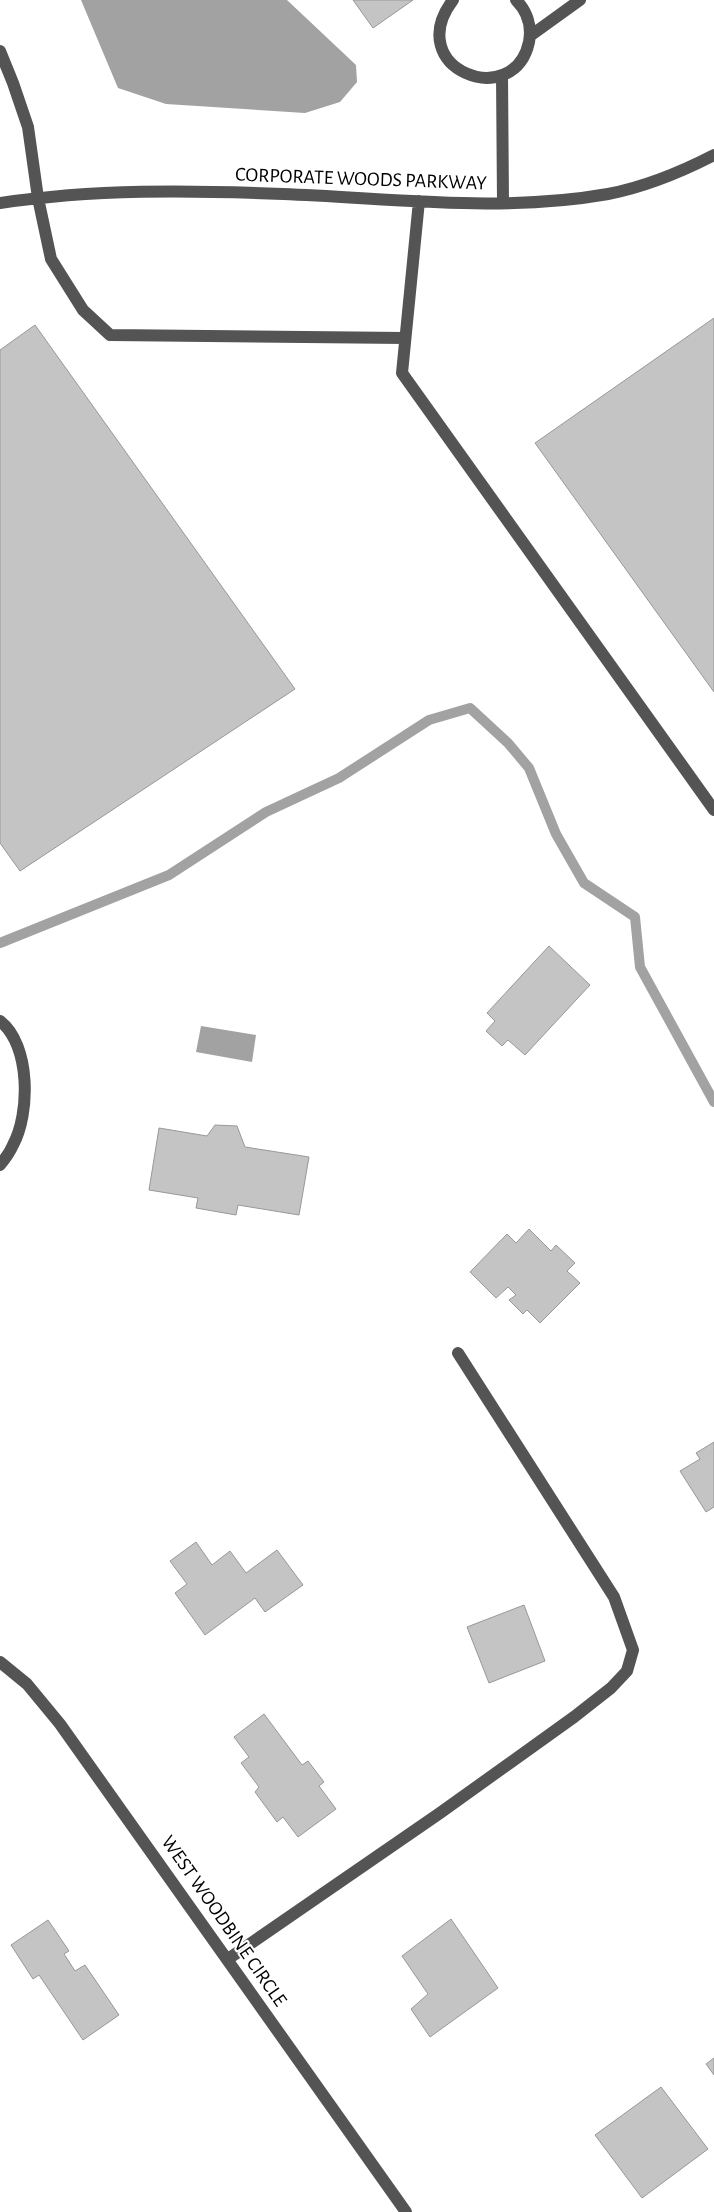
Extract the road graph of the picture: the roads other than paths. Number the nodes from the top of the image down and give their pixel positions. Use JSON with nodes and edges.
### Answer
{"nodes":[{"id":1,"x":453,"y":0,"type":"edge"},
{"id":2,"x":516,"y":0,"type":"edge"},
{"id":3,"x":580,"y":0,"type":"edge"},
{"id":4,"x":530,"y":36,"type":"junction"},
{"id":5,"x":0,"y":51,"type":"edge"},
{"id":6,"x":502,"y":75,"type":"junction"},
{"id":7,"x":714,"y":155,"type":"edge"},
{"id":8,"x":38,"y":198,"type":"junction"},
{"id":9,"x":420,"y":201,"type":"junction"},
{"id":10,"x":503,"y":203,"type":"junction"},
{"id":11,"x":0,"y":204,"type":"edge"},
{"id":12,"x":405,"y":338,"type":"junction"},
{"id":13,"x":714,"y":810,"type":"edge"},
{"id":14,"x":0,"y":1022,"type":"edge"},
{"id":15,"x":0,"y":1164,"type":"edge"},
{"id":16,"x":458,"y":1353,"type":"dead end"},
{"id":17,"x":0,"y":1662,"type":"edge"},
{"id":18,"x":228,"y":1960,"type":"junction"},
{"id":19,"x":406,"y":2212,"type":"edge"}],
"edges":[{"from":1,"to":6,"type":"street"},
{"from":2,"to":4,"type":"street"},
{"from":3,"to":4,"type":"street"},
{"from":4,"to":6,"type":"street"},
{"from":5,"to":8,"type":"street"},
{"from":6,"to":10,"type":"street"},
{"from":7,"to":10,"type":"street","name":"CORPORATE WOODS PARKWAY"},
{"from":8,"to":9,"type":"street","name":"CORPORATE WOODS PARKWAY"},
{"from":8,"to":11,"type":"street","name":"CORPORATE WOODS PARKWAY"},
{"from":8,"to":12,"type":"street"},
{"from":9,"to":10,"type":"street","name":"CORPORATE WOODS PARKWAY"},
{"from":9,"to":12,"type":"street"},
{"from":12,"to":13,"type":"street"},
{"from":14,"to":15,"type":"street"},
{"from":16,"to":18,"type":"street"},
{"from":17,"to":18,"type":"street","name":"WEST WOODBINE CIRCLE"},
{"from":18,"to":19,"type":"street","name":"WEST WOODBINE CIRCLE"}]}
